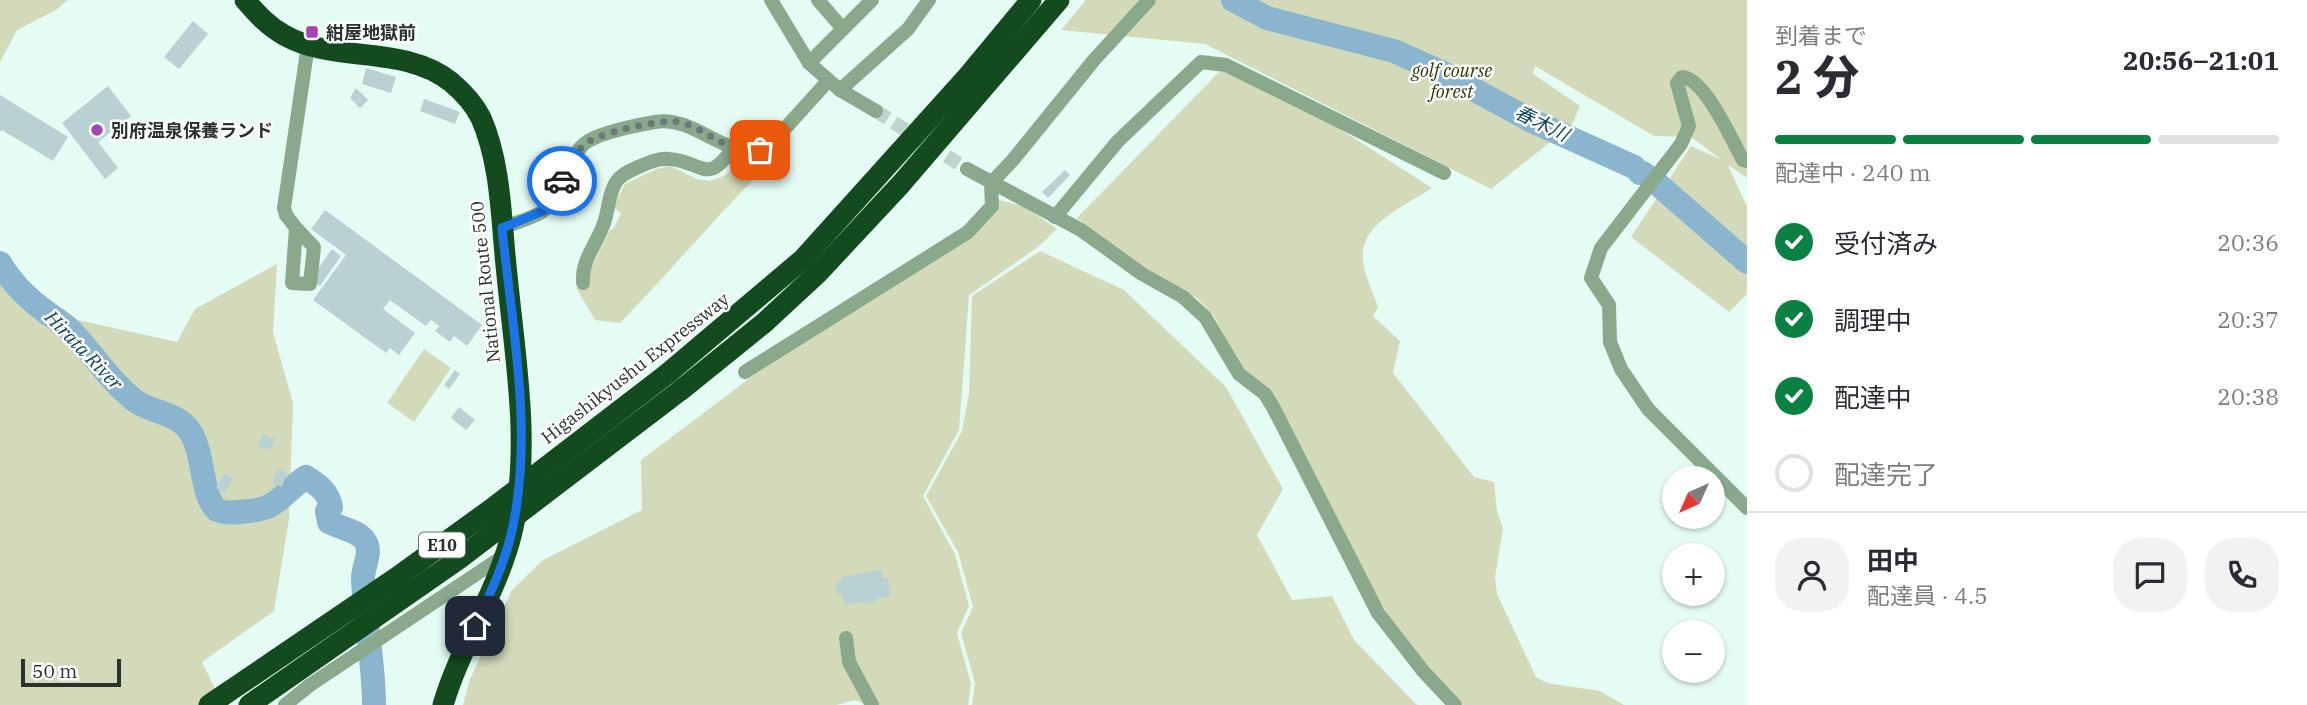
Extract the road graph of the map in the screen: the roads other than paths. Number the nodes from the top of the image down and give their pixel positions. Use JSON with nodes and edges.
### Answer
{"nodes":[{"id":1,"x":245,"y":0,"type":"edge"},
{"id":2,"x":771,"y":0,"type":"edge"},
{"id":3,"x":818,"y":0,"type":"edge"},
{"id":4,"x":872,"y":0,"type":"edge"},
{"id":5,"x":929,"y":0,"type":"edge"},
{"id":6,"x":1031,"y":0,"type":"edge"},
{"id":7,"x":1059,"y":0,"type":"edge"},
{"id":8,"x":1149,"y":0,"type":"edge"},
{"id":9,"x":843,"y":29,"type":"junction"},
{"id":10,"x":308,"y":45,"type":"junction"},
{"id":11,"x":809,"y":63,"type":"junction"},
{"id":12,"x":834,"y":85,"type":"junction"},
{"id":13,"x":876,"y":111,"type":"tunnel mouth"},
{"id":14,"x":733,"y":148,"type":"junction"},
{"id":15,"x":1747,"y":161,"type":"edge"},
{"id":16,"x":967,"y":169,"type":"tunnel mouth"},
{"id":17,"x":1444,"y":173,"type":"dead end"},
{"id":18,"x":990,"y":183,"type":"junction"},
{"id":19,"x":1055,"y":217,"type":"junction"},
{"id":20,"x":296,"y":228,"type":"dead end"},
{"id":21,"x":502,"y":228,"type":"junction"},
{"id":22,"x":583,"y":283,"type":"dead end"},
{"id":23,"x":746,"y":372,"type":"dead end"},
{"id":24,"x":674,"y":382,"type":"junction"},
{"id":25,"x":1747,"y":508,"type":"edge"},
{"id":26,"x":505,"y":555,"type":"junction"},
{"id":27,"x":846,"y":638,"type":"dead end"},
{"id":28,"x":209,"y":705,"type":"edge"},
{"id":29,"x":249,"y":705,"type":"edge"},
{"id":30,"x":285,"y":705,"type":"edge"},
{"id":31,"x":443,"y":705,"type":"edge"},
{"id":32,"x":872,"y":705,"type":"edge"},
{"id":33,"x":1455,"y":705,"type":"edge"}],
"edges":[{"from":1,"to":10,"type":"highway","name":"National Route 500"},
{"from":2,"to":11,"type":"street"},
{"from":3,"to":9,"type":"street"},
{"from":4,"to":9,"type":"street"},
{"from":5,"to":12,"type":"street"},
{"from":6,"to":24,"type":"highway","name":"Higashikyushu Expressway","number":"E10"},
{"from":7,"to":24,"type":"highway","name":"Higashikyushu Expressway","number":"E10"},
{"from":8,"to":18,"type":"street"},
{"from":9,"to":11,"type":"street"},
{"from":10,"to":20,"type":"street"},
{"from":10,"to":21,"type":"highway","name":"National Route 500"},
{"from":11,"to":12,"type":"street"},
{"from":12,"to":13,"type":"street"},
{"from":12,"to":14,"type":"street"},
{"from":14,"to":21,"type":"street"},
{"from":14,"to":22,"type":"street"},
{"from":15,"to":25,"type":"street"},
{"from":16,"to":18,"type":"street"},
{"from":17,"to":19,"type":"street"},
{"from":18,"to":19,"type":"street"},
{"from":18,"to":23,"type":"street"},
{"from":19,"to":33,"type":"street"},
{"from":21,"to":26,"type":"highway","name":"National Route 500"},
{"from":24,"to":28,"type":"highway","name":"Higashikyushu Expressway","number":"E10","bridge":true},
{"from":24,"to":29,"type":"highway","name":"Higashikyushu Expressway","number":"E10","bridge":true},
{"from":26,"to":30,"type":"street"},
{"from":26,"to":31,"type":"highway","name":"National Route 500"},
{"from":27,"to":32,"type":"street"}]}
